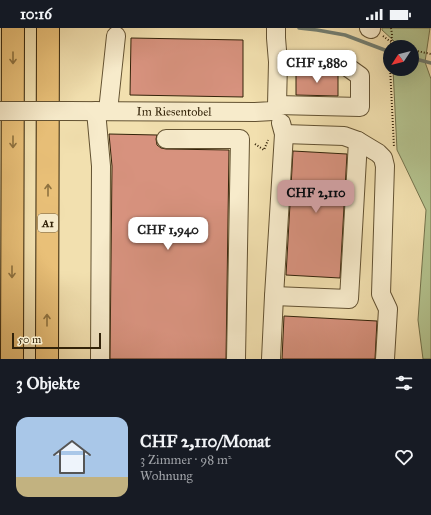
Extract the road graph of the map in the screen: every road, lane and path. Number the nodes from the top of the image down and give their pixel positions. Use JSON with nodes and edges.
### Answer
{"nodes":[{"id":1,"x":13,"y":28,"type":"edge"},
{"id":2,"x":48,"y":28,"type":"edge"},
{"id":3,"x":391,"y":28,"type":"edge"},
{"id":4,"x":370,"y":29,"type":"edge"},
{"id":5,"x":276,"y":33,"type":"edge"},
{"id":6,"x":116,"y":36,"type":"dead end"},
{"id":7,"x":388,"y":40,"type":"edge"},
{"id":8,"x":392,"y":40,"type":"edge"},
{"id":9,"x":419,"y":51,"type":"edge"},
{"id":10,"x":431,"y":54,"type":"edge"},
{"id":11,"x":278,"y":62,"type":"junction"},
{"id":12,"x":390,"y":76,"type":"edge"},
{"id":13,"x":0,"y":110,"type":"edge"},
{"id":14,"x":102,"y":111,"type":"junction"},
{"id":15,"x":279,"y":118,"type":"junction"},
{"id":16,"x":166,"y":139,"type":"dead end"},
{"id":17,"x":358,"y":141,"type":"junction"},
{"id":18,"x":240,"y":144,"type":"junction"},
{"id":19,"x":383,"y":158,"type":"junction"},
{"id":20,"x":274,"y":296,"type":"junction"},
{"id":21,"x":12,"y":359,"type":"edge"},
{"id":22,"x":47,"y":359,"type":"edge"},
{"id":23,"x":100,"y":359,"type":"edge"},
{"id":24,"x":236,"y":359,"type":"edge"},
{"id":25,"x":271,"y":359,"type":"edge"},
{"id":26,"x":385,"y":359,"type":"edge"}],
"edges":[{"from":1,"to":21,"type":"highway","one_way":true},
{"from":22,"to":2,"type":"highway","number":"A1","one_way":true},
{"from":3,"to":8,"type":"path","bridge":true},
{"from":4,"to":7,"type":"path"},
{"from":5,"to":11,"type":"lane"},
{"from":6,"to":14,"type":"lane"},
{"from":9,"to":10,"type":"path"},
{"from":11,"to":15,"type":"lane"},
{"from":11,"to":15,"type":"lane"},
{"from":12,"to":19,"type":"path"},
{"from":13,"to":14,"type":"lane","name":"Im Riesentobel","bridge":true},
{"from":14,"to":15,"type":"lane","name":"Im Riesentobel"},
{"from":14,"to":23,"type":"lane"},
{"from":15,"to":17,"type":"lane"},
{"from":15,"to":18,"type":"path"},
{"from":15,"to":20,"type":"lane"},
{"from":16,"to":18,"type":"lane"},
{"from":17,"to":19,"type":"lane"},
{"from":17,"to":20,"type":"lane"},
{"from":18,"to":24,"type":"lane"},
{"from":19,"to":26,"type":"lane"},
{"from":20,"to":25,"type":"lane"}]}
